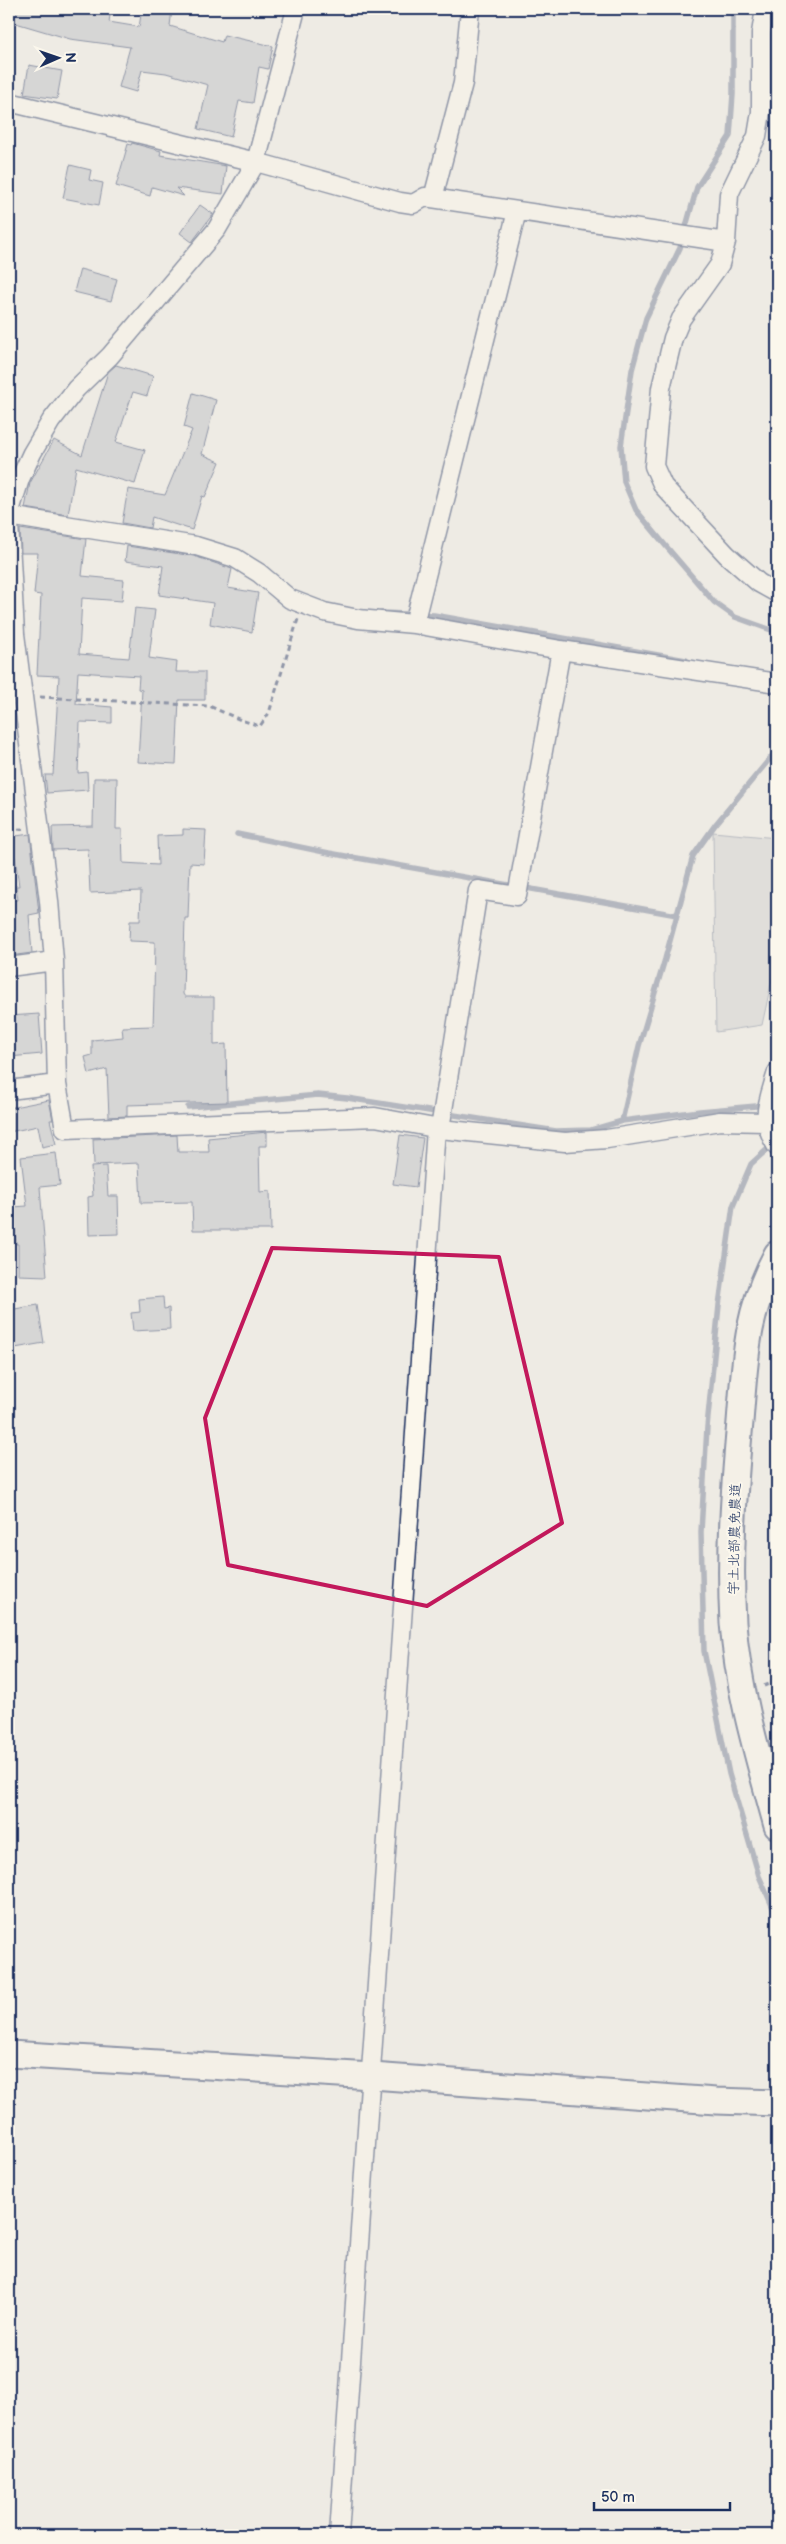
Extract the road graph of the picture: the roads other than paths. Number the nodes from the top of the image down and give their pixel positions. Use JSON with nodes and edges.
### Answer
{"nodes":[{"id":1,"x":296,"y":9,"type":"edge"},
{"id":2,"x":470,"y":9,"type":"edge"},
{"id":3,"x":765,"y":9,"type":"edge"},
{"id":4,"x":9,"y":102,"type":"edge"},
{"id":5,"x":256,"y":162,"type":"junction"},
{"id":6,"x":433,"y":198,"type":"junction"},
{"id":7,"x":517,"y":211,"type":"junction"},
{"id":8,"x":726,"y":242,"type":"junction"},
{"id":9,"x":9,"y":515,"type":"edge"},
{"id":10,"x":9,"y":523,"type":"edge"},
{"id":11,"x":777,"y":593,"type":"edge"},
{"id":12,"x":414,"y":624,"type":"junction"},
{"id":13,"x":560,"y":650,"type":"junction"},
{"id":14,"x":777,"y":683,"type":"edge"},
{"id":15,"x":54,"y":961,"type":"junction"},
{"id":16,"x":9,"y":967,"type":"edge"},
{"id":17,"x":777,"y":1072,"type":"edge"},
{"id":18,"x":57,"y":1084,"type":"junction"},
{"id":19,"x":9,"y":1090,"type":"edge"},
{"id":20,"x":765,"y":1122,"type":"junction"},
{"id":21,"x":438,"y":1128,"type":"junction"},
{"id":22,"x":777,"y":1147,"type":"edge"},
{"id":23,"x":777,"y":1254,"type":"edge"},
{"id":24,"x":777,"y":1826,"type":"edge"},
{"id":25,"x":9,"y":2054,"type":"edge"},
{"id":26,"x":372,"y":2076,"type":"junction"},
{"id":27,"x":777,"y":2103,"type":"edge"},
{"id":28,"x":339,"y":2535,"type":"edge"}],
"edges":[{"from":1,"to":5,"type":"street"},
{"from":2,"to":6,"type":"street"},
{"from":3,"to":8,"type":"street"},
{"from":4,"to":5,"type":"street"},
{"from":5,"to":6,"type":"street"},
{"from":5,"to":9,"type":"street"},
{"from":6,"to":7,"type":"street"},
{"from":7,"to":8,"type":"street"},
{"from":7,"to":12,"type":"street"},
{"from":8,"to":11,"type":"street"},
{"from":9,"to":12,"type":"street"},
{"from":10,"to":15,"type":"street"},
{"from":12,"to":13,"type":"street"},
{"from":13,"to":14,"type":"street"},
{"from":13,"to":21,"type":"street"},
{"from":15,"to":16,"type":"street"},
{"from":15,"to":18,"type":"street"},
{"from":17,"to":20,"type":"street"},
{"from":18,"to":19,"type":"street"},
{"from":18,"to":21,"type":"street"},
{"from":20,"to":21,"type":"street"},
{"from":20,"to":22,"type":"street"},
{"from":21,"to":26,"type":"street"},
{"from":23,"to":24,"type":"street","name":"宇土北部農免農道"},
{"from":25,"to":26,"type":"street"},
{"from":26,"to":27,"type":"street"},
{"from":26,"to":28,"type":"street"}]}
